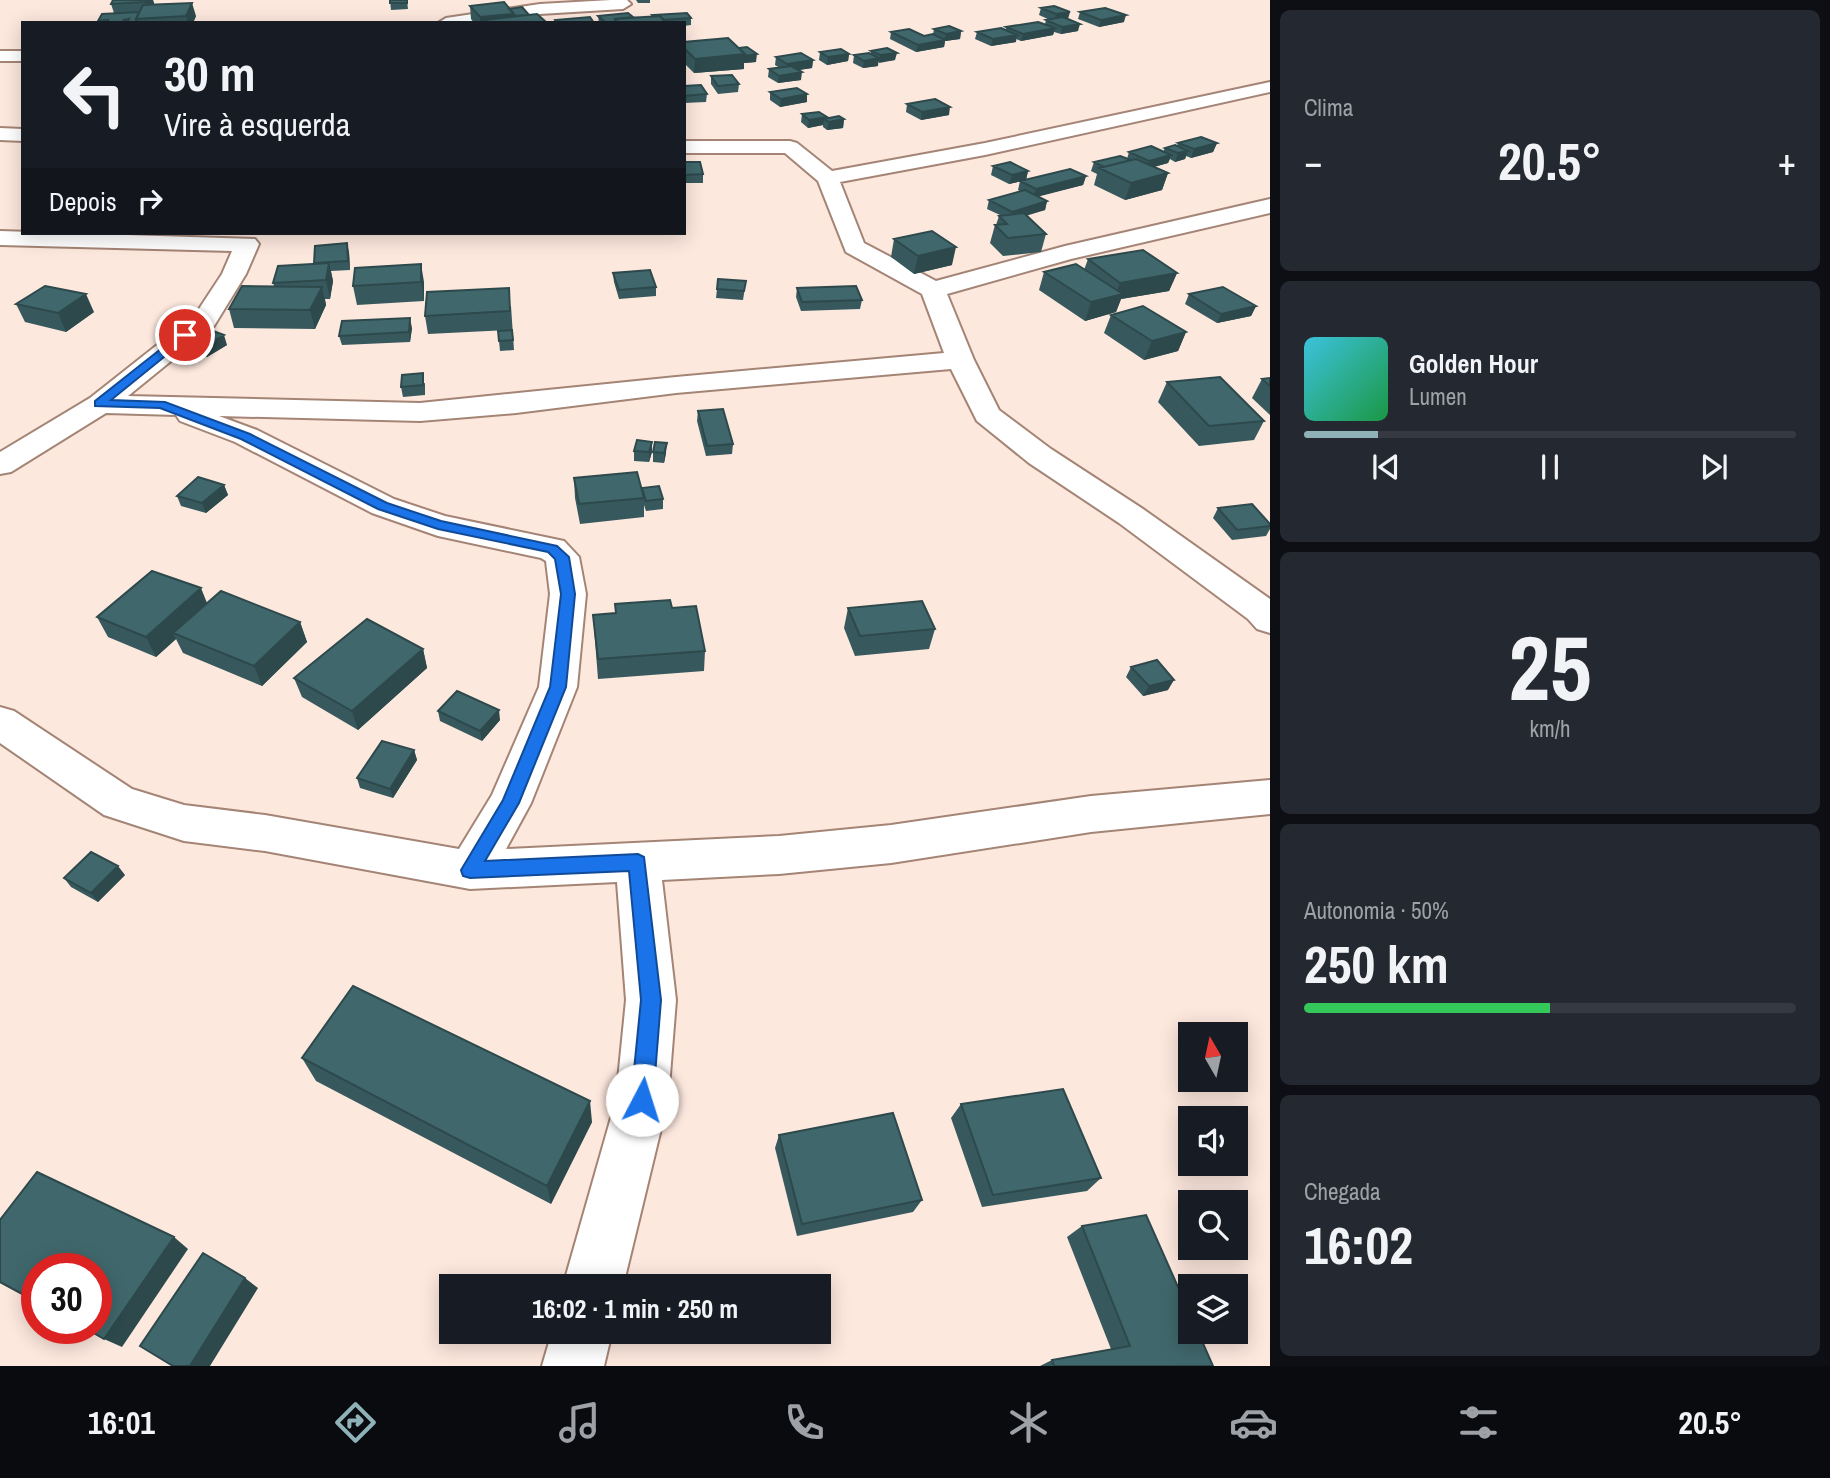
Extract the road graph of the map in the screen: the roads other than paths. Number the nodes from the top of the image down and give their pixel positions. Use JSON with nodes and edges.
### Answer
{"nodes":[{"id":1,"x":618,"y":0,"type":"edge"},
{"id":2,"x":459,"y":21,"type":"edge"},
{"id":3,"x":0,"y":56,"type":"edge"},
{"id":4,"x":21,"y":56,"type":"edge"},
{"id":5,"x":1270,"y":87,"type":"edge"},
{"id":6,"x":0,"y":134,"type":"edge"},
{"id":7,"x":21,"y":135,"type":"edge"},
{"id":8,"x":686,"y":147,"type":"edge"},
{"id":9,"x":828,"y":178,"type":"junction"},
{"id":10,"x":1270,"y":206,"type":"edge"},
{"id":11,"x":0,"y":238,"type":"edge"},
{"id":12,"x":933,"y":290,"type":"junction"},
{"id":13,"x":960,"y":360,"type":"junction"},
{"id":14,"x":100,"y":404,"type":"junction"},
{"id":15,"x":161,"y":404,"type":"junction"},
{"id":16,"x":0,"y":466,"type":"edge"},
{"id":17,"x":1267,"y":613,"type":"edge"},
{"id":18,"x":0,"y":722,"type":"edge"},
{"id":19,"x":1270,"y":797,"type":"edge"},
{"id":20,"x":638,"y":862,"type":"junction"},
{"id":21,"x":470,"y":870,"type":"junction"},
{"id":22,"x":596,"y":1274,"type":"edge"},
{"id":23,"x":579,"y":1344,"type":"edge"},
{"id":24,"x":573,"y":1366,"type":"edge"}],
"edges":[{"from":1,"to":2,"type":"street"},
{"from":3,"to":4,"type":"street"},
{"from":5,"to":9,"type":"street"},
{"from":6,"to":7,"type":"street"},
{"from":8,"to":9,"type":"street"},
{"from":9,"to":12,"type":"street"},
{"from":10,"to":12,"type":"street"},
{"from":11,"to":14,"type":"street"},
{"from":12,"to":13,"type":"street"},
{"from":13,"to":15,"type":"street"},
{"from":13,"to":17,"type":"street"},
{"from":14,"to":15,"type":"street"},
{"from":14,"to":16,"type":"street"},
{"from":15,"to":21,"type":"street"},
{"from":18,"to":21,"type":"street"},
{"from":19,"to":20,"type":"street"},
{"from":20,"to":21,"type":"street"},
{"from":20,"to":22,"type":"street"},
{"from":23,"to":24,"type":"street"}]}
